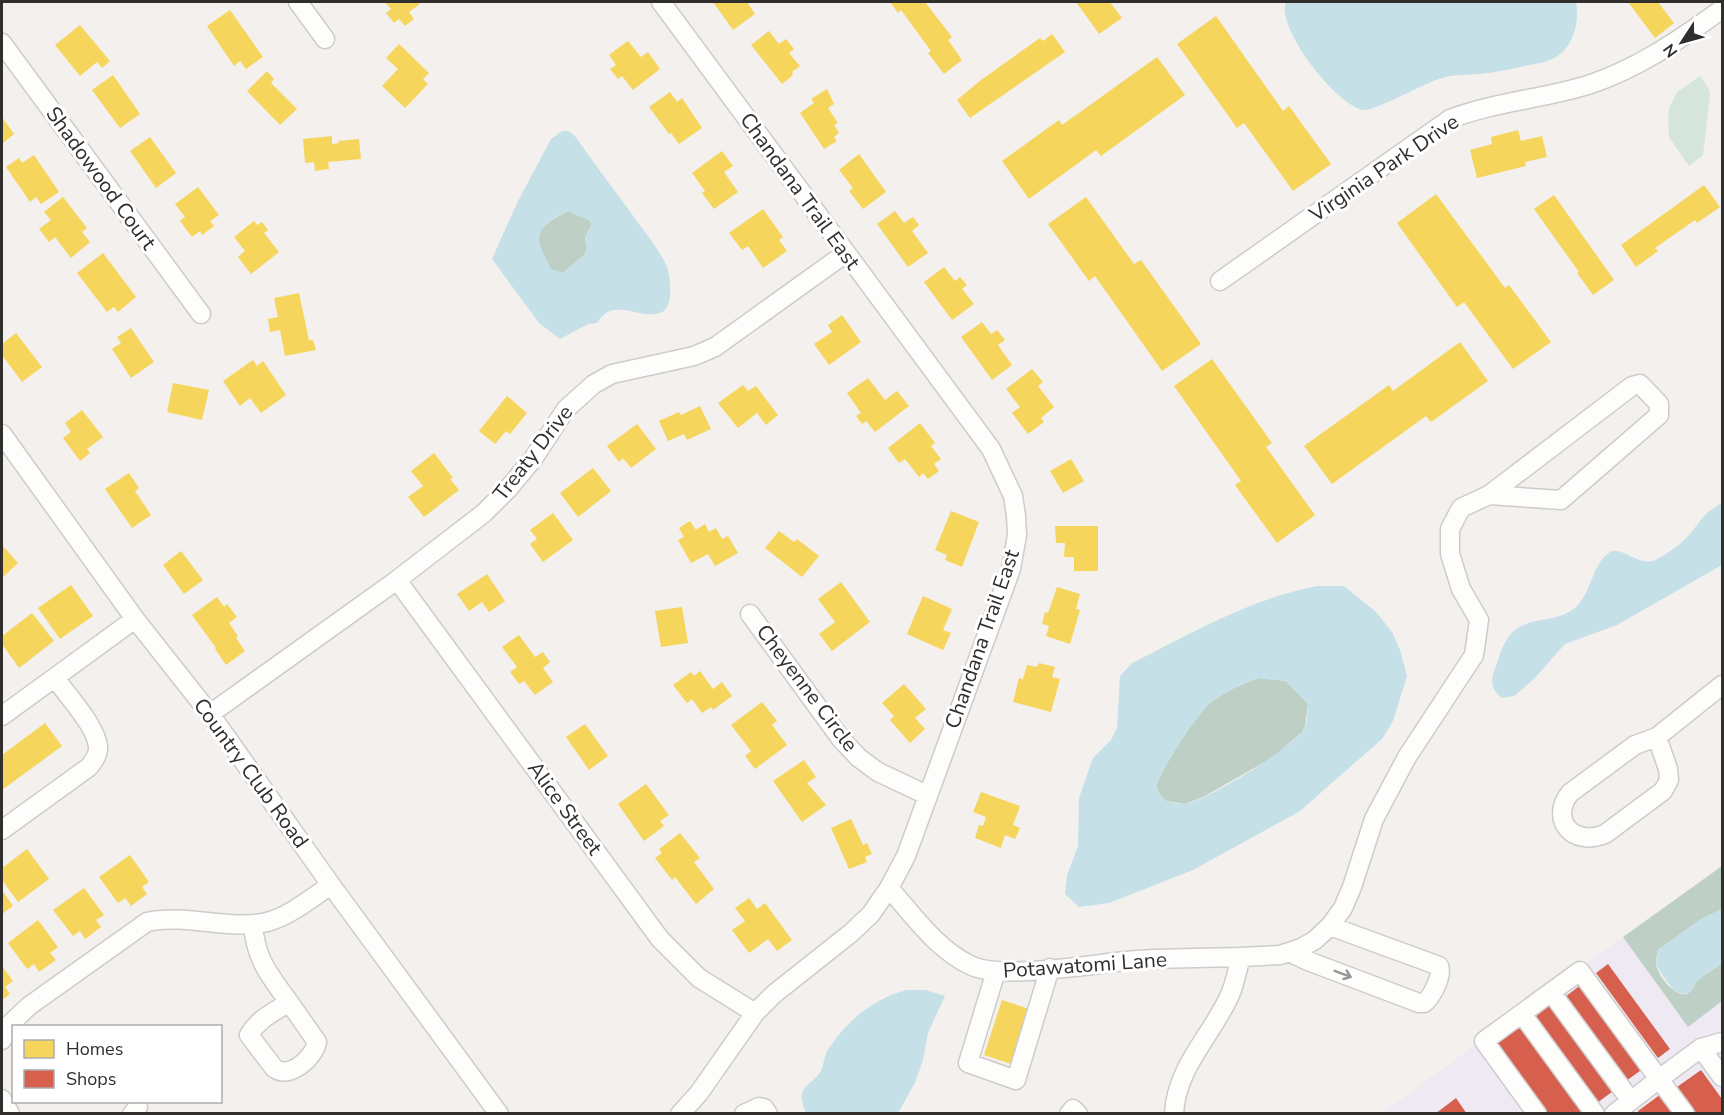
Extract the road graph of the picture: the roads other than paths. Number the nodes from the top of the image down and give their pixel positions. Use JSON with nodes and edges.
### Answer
{"nodes":[{"id":1,"x":298,"y":2,"type":"edge"},
{"id":2,"x":661,"y":2,"type":"edge"},
{"id":3,"x":1722,"y":9,"type":"edge"},
{"id":4,"x":325,"y":39,"type":"dead end"},
{"id":5,"x":2,"y":43,"type":"edge"},
{"id":6,"x":846,"y":253,"type":"junction"},
{"id":7,"x":1220,"y":281,"type":"dead end"},
{"id":8,"x":201,"y":314,"type":"dead end"},
{"id":9,"x":2,"y":434,"type":"edge"},
{"id":10,"x":1489,"y":495,"type":"junction"},
{"id":11,"x":397,"y":580,"type":"junction"},
{"id":12,"x":750,"y":614,"type":"dead end"},
{"id":13,"x":135,"y":620,"type":"junction"},
{"id":14,"x":55,"y":678,"type":"junction"},
{"id":15,"x":1722,"y":685,"type":"edge"},
{"id":16,"x":210,"y":714,"type":"junction"},
{"id":17,"x":2,"y":716,"type":"edge"},
{"id":18,"x":1657,"y":737,"type":"junction"},
{"id":19,"x":927,"y":795,"type":"junction"},
{"id":20,"x":2,"y":830,"type":"edge"},
{"id":21,"x":331,"y":885,"type":"junction"},
{"id":22,"x":889,"y":888,"type":"junction"},
{"id":23,"x":253,"y":924,"type":"junction"},
{"id":24,"x":1330,"y":926,"type":"junction"},
{"id":25,"x":1289,"y":952,"type":"junction"},
{"id":26,"x":1241,"y":957,"type":"junction"},
{"id":27,"x":1050,"y":968,"type":"junction"},
{"id":28,"x":996,"y":971,"type":"junction"},
{"id":29,"x":1551,"y":992,"type":"junction"},
{"id":30,"x":289,"y":1002,"type":"dead end"},
{"id":31,"x":755,"y":1014,"type":"junction"},
{"id":32,"x":1522,"y":1014,"type":"junction"},
{"id":33,"x":2,"y":1040,"type":"edge"},
{"id":34,"x":1722,"y":1042,"type":"edge"},
{"id":35,"x":1701,"y":1048,"type":"junction"},
{"id":36,"x":1722,"y":1077,"type":"edge"},
{"id":37,"x":1659,"y":1079,"type":"junction"},
{"id":38,"x":2,"y":1099,"type":"edge"},
{"id":39,"x":1631,"y":1101,"type":"junction"},
{"id":40,"x":10,"y":1113,"type":"edge"},
{"id":41,"x":499,"y":1113,"type":"edge"},
{"id":42,"x":680,"y":1113,"type":"edge"},
{"id":43,"x":744,"y":1113,"type":"edge"},
{"id":44,"x":768,"y":1113,"type":"edge"},
{"id":45,"x":1069,"y":1113,"type":"edge"},
{"id":46,"x":1078,"y":1113,"type":"edge"},
{"id":47,"x":1174,"y":1113,"type":"edge"},
{"id":48,"x":1537,"y":1113,"type":"edge"},
{"id":49,"x":1595,"y":1113,"type":"edge"},
{"id":50,"x":1614,"y":1113,"type":"edge"},
{"id":51,"x":1685,"y":1113,"type":"edge"}],
"edges":[{"from":1,"to":4,"type":"street"},
{"from":2,"to":6,"type":"street","name":"Chandana Trail East"},
{"from":3,"to":7,"type":"street","name":"Virginia Park Drive"},
{"from":5,"to":8,"type":"street","name":"Shadowood Court"},
{"from":6,"to":11,"type":"street","name":"Treaty Drive"},
{"from":6,"to":19,"type":"street","name":"Chandana Trail East"},
{"from":9,"to":13,"type":"street","name":"Country Club Road"},
{"from":10,"to":10,"type":"street"},
{"from":10,"to":24,"type":"street"},
{"from":11,"to":16,"type":"street","name":"Treaty Drive"},
{"from":11,"to":31,"type":"street","name":"Alice Street"},
{"from":12,"to":19,"type":"street","name":"Cheyenne Circle"},
{"from":13,"to":14,"type":"street"},
{"from":13,"to":16,"type":"street","name":"Country Club Road"},
{"from":14,"to":17,"type":"street"},
{"from":14,"to":20,"type":"street"},
{"from":15,"to":18,"type":"street"},
{"from":16,"to":21,"type":"street","name":"Country Club Road"},
{"from":18,"to":18,"type":"street"},
{"from":19,"to":22,"type":"street","name":"Chandana Trail East"},
{"from":21,"to":23,"type":"street"},
{"from":21,"to":41,"type":"street","name":"Country Club Road"},
{"from":22,"to":28,"type":"street","name":"Potawatomi Lane"},
{"from":22,"to":31,"type":"street","name":"Chandana Trail East"},
{"from":23,"to":30,"type":"street"},
{"from":23,"to":33,"type":"street"},
{"from":24,"to":25,"type":"street"},
{"from":25,"to":24,"type":"street","one_way":true},
{"from":25,"to":26,"type":"street","name":"Potawatomi Lane"},
{"from":26,"to":27,"type":"street","name":"Potawatomi Lane"},
{"from":26,"to":47,"type":"street"},
{"from":27,"to":28,"type":"street","name":"Potawatomi Lane"},
{"from":27,"to":28,"type":"street"},
{"from":29,"to":32,"type":"street"},
{"from":29,"to":37,"type":"street"},
{"from":29,"to":39,"type":"street"},
{"from":31,"to":42,"type":"street","name":"Chandana Trail East"},
{"from":32,"to":48,"type":"street"},
{"from":32,"to":49,"type":"street"},
{"from":34,"to":35,"type":"street"},
{"from":35,"to":36,"type":"street"},
{"from":35,"to":37,"type":"street"},
{"from":37,"to":39,"type":"street"},
{"from":37,"to":51,"type":"street"},
{"from":38,"to":40,"type":"street"},
{"from":39,"to":50,"type":"street"},
{"from":43,"to":44,"type":"street"},
{"from":45,"to":46,"type":"street"}]}
